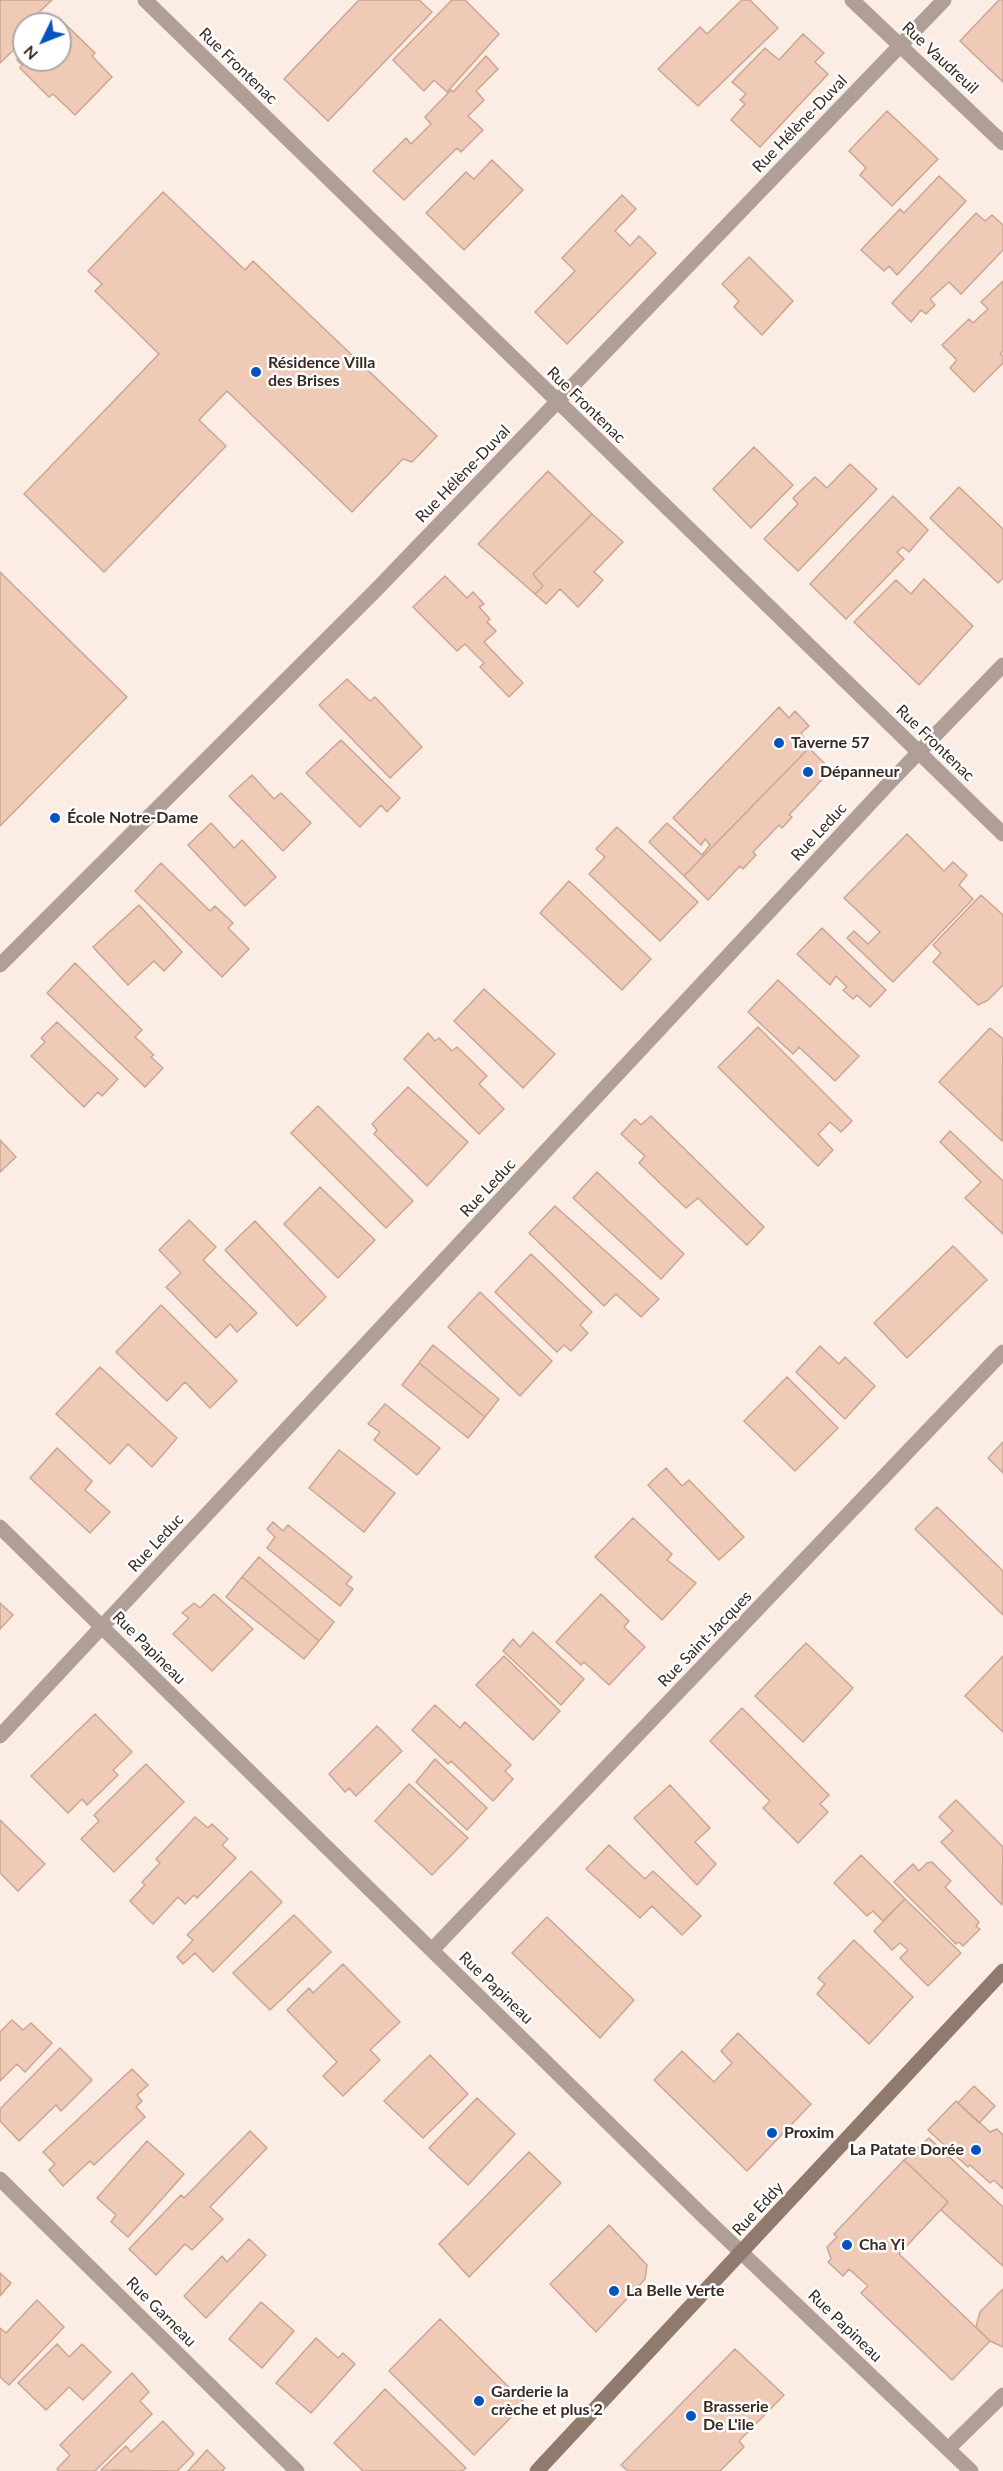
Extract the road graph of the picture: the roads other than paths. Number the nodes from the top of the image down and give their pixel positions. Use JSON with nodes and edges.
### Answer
{"nodes":[{"id":1,"x":145,"y":0,"type":"edge"},
{"id":2,"x":852,"y":0,"type":"edge"},
{"id":3,"x":944,"y":0,"type":"edge"},
{"id":4,"x":900,"y":45,"type":"junction"},
{"id":5,"x":1003,"y":143,"type":"edge"},
{"id":6,"x":558,"y":402,"type":"junction"},
{"id":7,"x":1003,"y":665,"type":"edge"},
{"id":8,"x":919,"y":753,"type":"junction"},
{"id":9,"x":1003,"y":834,"type":"edge"},
{"id":10,"x":0,"y":965,"type":"edge"},
{"id":11,"x":1003,"y":1352,"type":"edge"},
{"id":12,"x":0,"y":1527,"type":"edge"},
{"id":13,"x":102,"y":1628,"type":"junction"},
{"id":14,"x":0,"y":1736,"type":"edge"},
{"id":15,"x":432,"y":1950,"type":"junction"},
{"id":16,"x":1003,"y":1971,"type":"edge"},
{"id":17,"x":0,"y":2179,"type":"edge"},
{"id":18,"x":742,"y":2253,"type":"junction"},
{"id":19,"x":1003,"y":2395,"type":"edge"},
{"id":20,"x":948,"y":2449,"type":"junction"},
{"id":21,"x":297,"y":2471,"type":"edge"},
{"id":22,"x":537,"y":2471,"type":"edge"},
{"id":23,"x":971,"y":2471,"type":"edge"}],
"edges":[{"from":1,"to":6,"type":"street","name":"Rue Frontenac"},
{"from":2,"to":4,"type":"street","name":"Rue Vaudreuil"},
{"from":3,"to":4,"type":"street","name":"Rue Hélène-Duval"},
{"from":4,"to":5,"type":"street","name":"Rue Vaudreuil"},
{"from":4,"to":6,"type":"street","name":"Rue Hélène-Duval"},
{"from":6,"to":8,"type":"street","name":"Rue Frontenac"},
{"from":6,"to":10,"type":"street","name":"Rue Hélène-Duval"},
{"from":7,"to":8,"type":"street","name":"Rue Leduc"},
{"from":8,"to":9,"type":"street","name":"Rue Frontenac"},
{"from":8,"to":13,"type":"street","name":"Rue Leduc"},
{"from":11,"to":15,"type":"street","name":"Rue Saint-Jacques"},
{"from":12,"to":13,"type":"street","name":"Rue Papineau"},
{"from":13,"to":14,"type":"street","name":"Rue Leduc"},
{"from":13,"to":15,"type":"street","name":"Rue Papineau"},
{"from":15,"to":18,"type":"street","name":"Rue Papineau"},
{"from":16,"to":18,"type":"main road","name":"Rue Eddy"},
{"from":17,"to":21,"type":"street","name":"Rue Garneau"},
{"from":18,"to":20,"type":"street","name":"Rue Papineau"},
{"from":18,"to":22,"type":"main road","name":"Rue Eddy"},
{"from":19,"to":20,"type":"street"},
{"from":20,"to":23,"type":"street","name":"Rue Papineau"}]}
